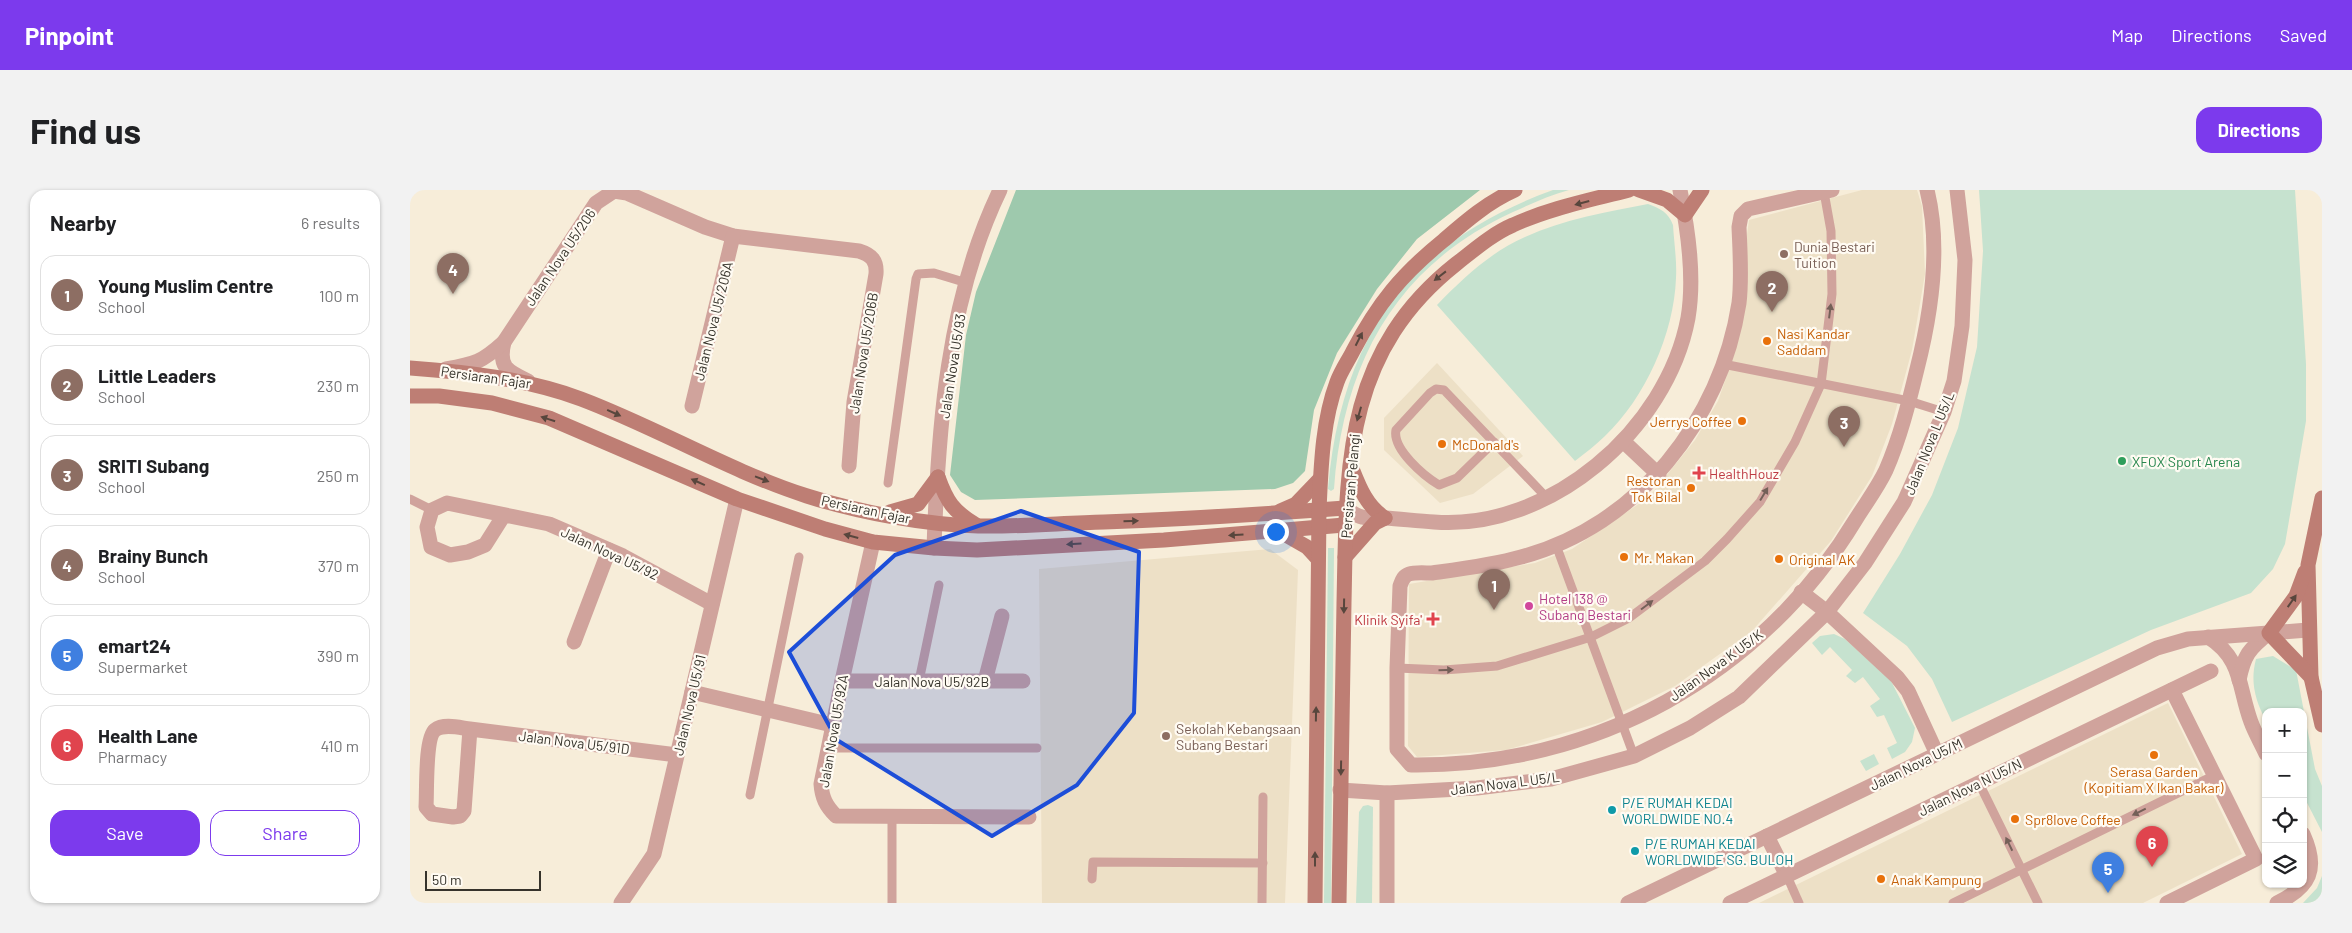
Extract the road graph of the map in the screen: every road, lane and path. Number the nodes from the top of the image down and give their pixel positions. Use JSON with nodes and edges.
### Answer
{"nodes":[{"id":1,"x":1000,"y":190,"type":"edge"},
{"id":2,"x":1515,"y":190,"type":"edge"},
{"id":3,"x":1629,"y":190,"type":"edge"},
{"id":4,"x":1639,"y":190,"type":"edge"},
{"id":5,"x":1680,"y":190,"type":"edge"},
{"id":6,"x":1702,"y":190,"type":"edge"},
{"id":7,"x":1927,"y":190,"type":"edge"},
{"id":8,"x":1957,"y":190,"type":"edge"},
{"id":9,"x":1828,"y":191,"type":"edge"},
{"id":10,"x":1685,"y":215,"type":"junction"},
{"id":11,"x":733,"y":236,"type":"junction"},
{"id":12,"x":859,"y":251,"type":"joint"},
{"id":13,"x":967,"y":283,"type":"junction"},
{"id":14,"x":504,"y":342,"type":"junction"},
{"id":15,"x":1723,"y":364,"type":"junction"},
{"id":16,"x":410,"y":368,"type":"edge"},
{"id":17,"x":441,"y":370,"type":"junction"},
{"id":18,"x":535,"y":384,"type":"junction"},
{"id":19,"x":1822,"y":384,"type":"junction"},
{"id":20,"x":410,"y":396,"type":"edge"},
{"id":21,"x":1909,"y":401,"type":"junction"},
{"id":22,"x":692,"y":406,"type":"dead end"},
{"id":23,"x":1944,"y":412,"type":"junction"},
{"id":24,"x":1623,"y":441,"type":"junction"},
{"id":25,"x":1494,"y":442,"type":"junction"},
{"id":26,"x":1350,"y":462,"type":"junction"},
{"id":27,"x":849,"y":466,"type":"dead end"},
{"id":28,"x":1659,"y":475,"type":"junction"},
{"id":29,"x":938,"y":477,"type":"junction"},
{"id":30,"x":1320,"y":479,"type":"junction"},
{"id":31,"x":888,"y":483,"type":"dead end"},
{"id":32,"x":2322,"y":498,"type":"edge"},
{"id":33,"x":410,"y":499,"type":"edge"},
{"id":34,"x":737,"y":499,"type":"junction"},
{"id":35,"x":1548,"y":499,"type":"junction"},
{"id":36,"x":1345,"y":508,"type":"junction"},
{"id":37,"x":432,"y":510,"type":"junction"},
{"id":38,"x":1319,"y":510,"type":"junction"},
{"id":39,"x":882,"y":514,"type":"junction"},
{"id":40,"x":1275,"y":514,"type":"junction"},
{"id":41,"x":504,"y":515,"type":"junction"},
{"id":42,"x":1362,"y":518,"type":"junction"},
{"id":43,"x":1384,"y":518,"type":"junction"},
{"id":44,"x":935,"y":523,"type":"junction"},
{"id":45,"x":1344,"y":525,"type":"junction"},
{"id":46,"x":978,"y":526,"type":"junction"},
{"id":47,"x":1319,"y":527,"type":"junction"},
{"id":48,"x":1278,"y":531,"type":"junction"},
{"id":49,"x":873,"y":542,"type":"junction"},
{"id":50,"x":1556,"y":545,"type":"junction"},
{"id":51,"x":934,"y":548,"type":"junction"},
{"id":52,"x":609,"y":550,"type":"junction"},
{"id":53,"x":799,"y":557,"type":"dead end"},
{"id":54,"x":1345,"y":557,"type":"junction"},
{"id":55,"x":1318,"y":559,"type":"junction"},
{"id":56,"x":2308,"y":565,"type":"junction"},
{"id":57,"x":939,"y":585,"type":"dead end"},
{"id":58,"x":1801,"y":592,"type":"junction"},
{"id":59,"x":712,"y":604,"type":"junction"},
{"id":60,"x":1827,"y":612,"type":"junction"},
{"id":61,"x":1002,"y":616,"type":"dead end"},
{"id":62,"x":2315,"y":627,"type":"edge"},
{"id":63,"x":2269,"y":633,"type":"junction"},
{"id":64,"x":1591,"y":637,"type":"junction"},
{"id":65,"x":2208,"y":637,"type":"junction"},
{"id":66,"x":574,"y":642,"type":"dead end"},
{"id":67,"x":1397,"y":668,"type":"junction"},
{"id":68,"x":2211,"y":672,"type":"dead end"},
{"id":69,"x":2311,"y":677,"type":"junction"},
{"id":70,"x":2239,"y":680,"type":"junction"},
{"id":71,"x":842,"y":681,"type":"junction"},
{"id":72,"x":919,"y":681,"type":"junction"},
{"id":73,"x":985,"y":681,"type":"junction"},
{"id":74,"x":1023,"y":681,"type":"dead end"},
{"id":75,"x":2172,"y":690,"type":"junction"},
{"id":76,"x":692,"y":692,"type":"junction"},
{"id":77,"x":766,"y":710,"type":"junction"},
{"id":78,"x":1623,"y":724,"type":"junction"},
{"id":79,"x":832,"y":725,"type":"junction"},
{"id":80,"x":2322,"y":725,"type":"edge"},
{"id":81,"x":470,"y":729,"type":"junction"},
{"id":82,"x":828,"y":748,"type":"junction"},
{"id":83,"x":1037,"y":748,"type":"dead end"},
{"id":84,"x":2266,"y":753,"type":"edge"},
{"id":85,"x":1937,"y":754,"type":"junction"},
{"id":86,"x":677,"y":755,"type":"junction"},
{"id":87,"x":1634,"y":756,"type":"junction"},
{"id":88,"x":2215,"y":775,"type":"junction"},
{"id":89,"x":1979,"y":783,"type":"junction"},
{"id":90,"x":1340,"y":790,"type":"junction"},
{"id":91,"x":1387,"y":793,"type":"junction"},
{"id":92,"x":750,"y":795,"type":"dead end"},
{"id":93,"x":1263,"y":797,"type":"dead end"},
{"id":94,"x":892,"y":816,"type":"junction"},
{"id":95,"x":1029,"y":817,"type":"dead end"},
{"id":96,"x":1767,"y":836,"type":"junction"},
{"id":97,"x":2306,"y":843,"type":"edge"},
{"id":98,"x":2261,"y":857,"type":"edge"},
{"id":99,"x":1263,"y":863,"type":"junction"},
{"id":100,"x":2022,"y":869,"type":"junction"},
{"id":101,"x":1787,"y":876,"type":"junction"},
{"id":102,"x":1092,"y":879,"type":"dead end"},
{"id":103,"x":622,"y":903,"type":"edge"},
{"id":104,"x":892,"y":903,"type":"edge"},
{"id":105,"x":1262,"y":903,"type":"edge"},
{"id":106,"x":1314,"y":903,"type":"edge"},
{"id":107,"x":1339,"y":903,"type":"edge"},
{"id":108,"x":1387,"y":903,"type":"edge"},
{"id":109,"x":1628,"y":903,"type":"edge"},
{"id":110,"x":1730,"y":903,"type":"edge"},
{"id":111,"x":1799,"y":903,"type":"edge"},
{"id":112,"x":1953,"y":903,"type":"edge"},
{"id":113,"x":2038,"y":903,"type":"edge"},
{"id":114,"x":2167,"y":903,"type":"edge"},
{"id":115,"x":2277,"y":903,"type":"edge"}],
"edges":[{"from":1,"to":13,"type":"street","name":"Jalan Nova U5/93"},
{"from":30,"to":2,"type":"street","name":"Persiaran Pelangi","one_way":true},
{"from":3,"to":26,"type":"street","name":"Persiaran Pelangi","one_way":true},
{"from":4,"to":10,"type":"street"},
{"from":5,"to":10,"type":"street"},
{"from":6,"to":10,"type":"street"},
{"from":7,"to":21,"type":"street","name":"Jalan Nova K U5/K"},
{"from":8,"to":23,"type":"street","name":"Jalan Nova L U5/L"},
{"from":9,"to":15,"type":"street","name":"Jalan Nova K U5/K"},
{"from":19,"to":9,"type":"lane","one_way":true},
{"from":10,"to":24,"type":"street"},
{"from":11,"to":12,"type":"street","name":"Jalan Nova U5/206"},
{"from":11,"to":14,"type":"street","name":"Jalan Nova U5/206"},
{"from":11,"to":22,"type":"street","name":"Jalan Nova U5/206A"},
{"from":12,"to":27,"type":"street","name":"Jalan Nova U5/206B"},
{"from":13,"to":29,"type":"street","name":"Jalan Nova U5/93"},
{"from":13,"to":31,"type":"lane"},
{"from":14,"to":17,"type":"street","name":"Jalan Nova U5/206"},
{"from":14,"to":18,"type":"street"},
{"from":15,"to":19,"type":"lane"},
{"from":15,"to":28,"type":"street","name":"Jalan Nova K U5/K"},
{"from":16,"to":17,"type":"street","name":"Persiaran Fajar"},
{"from":17,"to":18,"type":"street","name":"Persiaran Fajar"},
{"from":18,"to":39,"type":"street","name":"Persiaran Fajar","one_way":true},
{"from":19,"to":21,"type":"lane"},
{"from":64,"to":19,"type":"lane","one_way":true},
{"from":34,"to":20,"type":"street","one_way":true},
{"from":21,"to":23,"type":"lane"},
{"from":21,"to":58,"type":"street","name":"Jalan Nova K U5/K"},
{"from":23,"to":60,"type":"street","name":"Jalan Nova L U5/L"},
{"from":24,"to":28,"type":"street"},
{"from":24,"to":35,"type":"street"},
{"from":25,"to":25,"type":"lane"},
{"from":25,"to":35,"type":"lane"},
{"from":26,"to":36,"type":"street","name":"Persiaran Pelangi"},
{"from":26,"to":43,"type":"street"},
{"from":28,"to":50,"type":"street","name":"Jalan Nova K U5/K"},
{"from":29,"to":39,"type":"street"},
{"from":29,"to":44,"type":"street","name":"Jalan Nova U5/93"},
{"from":29,"to":46,"type":"street"},
{"from":30,"to":38,"type":"street","name":"Persiaran Pelangi"},
{"from":30,"to":40,"type":"street"},
{"from":32,"to":56,"type":"street"},
{"from":33,"to":37,"type":"lane"},
{"from":49,"to":34,"type":"street","one_way":true},
{"from":34,"to":59,"type":"street","name":"Jalan Nova U5/91"},
{"from":35,"to":43,"type":"street"},
{"from":36,"to":38,"type":"street","name":"Persiaran Fajar"},
{"from":36,"to":42,"type":"street"},
{"from":36,"to":45,"type":"street","name":"Persiaran Pelangi"},
{"from":37,"to":41,"type":"street","name":"Jalan Nova U5/92"},
{"from":37,"to":41,"type":"street"},
{"from":38,"to":40,"type":"street","name":"Persiaran Fajar"},
{"from":38,"to":47,"type":"street","name":"Persiaran Pelangi"},
{"from":39,"to":44,"type":"street","name":"Persiaran Fajar"},
{"from":46,"to":40,"type":"street","name":"Persiaran Fajar","one_way":true},
{"from":41,"to":52,"type":"street","name":"Jalan Nova U5/92"},
{"from":42,"to":43,"type":"street"},
{"from":42,"to":45,"type":"street"},
{"from":43,"to":54,"type":"street"},
{"from":44,"to":46,"type":"street","name":"Persiaran Fajar"},
{"from":44,"to":51,"type":"street","name":"Jalan Nova U5/93"},
{"from":45,"to":47,"type":"street"},
{"from":45,"to":54,"type":"street","name":"Persiaran Pelangi"},
{"from":47,"to":48,"type":"street"},
{"from":47,"to":55,"type":"street","name":"Persiaran Pelangi"},
{"from":48,"to":51,"type":"street","one_way":true},
{"from":48,"to":55,"type":"street"},
{"from":49,"to":51,"type":"street"},
{"from":49,"to":71,"type":"street","name":"Jalan Nova U5/92A"},
{"from":50,"to":64,"type":"lane"},
{"from":50,"to":67,"type":"street","name":"Jalan Nova K U5/K"},
{"from":52,"to":59,"type":"street","name":"Jalan Nova U5/92"},
{"from":52,"to":66,"type":"street"},
{"from":53,"to":77,"type":"lane"},
{"from":54,"to":90,"type":"street","name":"Persiaran Pelangi","one_way":true},
{"from":106,"to":55,"type":"street","name":"Persiaran Pelangi","one_way":true},
{"from":56,"to":62,"type":"street"},
{"from":63,"to":56,"type":"street","one_way":true},
{"from":57,"to":72,"type":"lane"},
{"from":58,"to":60,"type":"street"},
{"from":58,"to":78,"type":"street","name":"Jalan Nova K U5/K"},
{"from":59,"to":76,"type":"street","name":"Jalan Nova U5/91"},
{"from":60,"to":85,"type":"street"},
{"from":60,"to":87,"type":"street","name":"Jalan Nova L U5/L"},
{"from":61,"to":73,"type":"street"},
{"from":62,"to":63,"type":"street","name":"Jalan Nova U5/M"},
{"from":62,"to":69,"type":"street"},
{"from":63,"to":65,"type":"street","name":"Jalan Nova U5/M"},
{"from":63,"to":69,"type":"street"},
{"from":63,"to":70,"type":"street"},
{"from":67,"to":64,"type":"lane","one_way":true},
{"from":64,"to":78,"type":"lane"},
{"from":65,"to":70,"type":"street"},
{"from":65,"to":85,"type":"street","name":"Jalan Nova U5/M"},
{"from":67,"to":78,"type":"street","name":"Jalan Nova K U5/K"},
{"from":68,"to":75,"type":"street","name":"Jalan Nova N U5/N"},
{"from":69,"to":80,"type":"street"},
{"from":70,"to":84,"type":"street"},
{"from":71,"to":72,"type":"street","name":"Jalan Nova U5/92B"},
{"from":71,"to":79,"type":"street","name":"Jalan Nova U5/92A"},
{"from":72,"to":73,"type":"street","name":"Jalan Nova U5/92B"},
{"from":73,"to":74,"type":"street","name":"Jalan Nova U5/92B"},
{"from":75,"to":88,"type":"street"},
{"from":75,"to":89,"type":"street","name":"Jalan Nova N U5/N"},
{"from":76,"to":77,"type":"street"},
{"from":76,"to":86,"type":"street","name":"Jalan Nova U5/91"},
{"from":77,"to":79,"type":"street"},
{"from":77,"to":92,"type":"lane"},
{"from":78,"to":87,"type":"lane"},
{"from":79,"to":82,"type":"street","name":"Jalan Nova U5/92A"},
{"from":81,"to":81,"type":"street","name":"Jalan Nova U5/91D"},
{"from":81,"to":86,"type":"street","name":"Jalan Nova U5/91D"},
{"from":82,"to":83,"type":"lane"},
{"from":82,"to":94,"type":"street","name":"Jalan Nova U5/92A"},
{"from":85,"to":96,"type":"street","name":"Jalan Nova U5/M"},
{"from":86,"to":103,"type":"street","name":"Jalan Nova U5/91"},
{"from":87,"to":91,"type":"street","name":"Jalan Nova L U5/L"},
{"from":88,"to":98,"type":"street"},
{"from":88,"to":100,"type":"lane","one_way":true},
{"from":100,"to":89,"type":"lane","one_way":true},
{"from":89,"to":101,"type":"street","name":"Jalan Nova N U5/N"},
{"from":90,"to":91,"type":"street","name":"Jalan Nova L U5/L"},
{"from":90,"to":107,"type":"street","name":"Persiaran Pelangi"},
{"from":91,"to":108,"type":"street"},
{"from":93,"to":99,"type":"lane"},
{"from":94,"to":95,"type":"street","name":"Jalan Nova U5/92A"},
{"from":94,"to":104,"type":"lane"},
{"from":96,"to":101,"type":"street"},
{"from":96,"to":109,"type":"street","name":"Jalan Nova U5/M"},
{"from":97,"to":115,"type":"street"},
{"from":98,"to":114,"type":"street"},
{"from":99,"to":102,"type":"lane"},
{"from":99,"to":105,"type":"lane"},
{"from":100,"to":112,"type":"lane"},
{"from":100,"to":113,"type":"lane"},
{"from":101,"to":110,"type":"street","name":"Jalan Nova N U5/N"},
{"from":101,"to":111,"type":"lane"}]}
